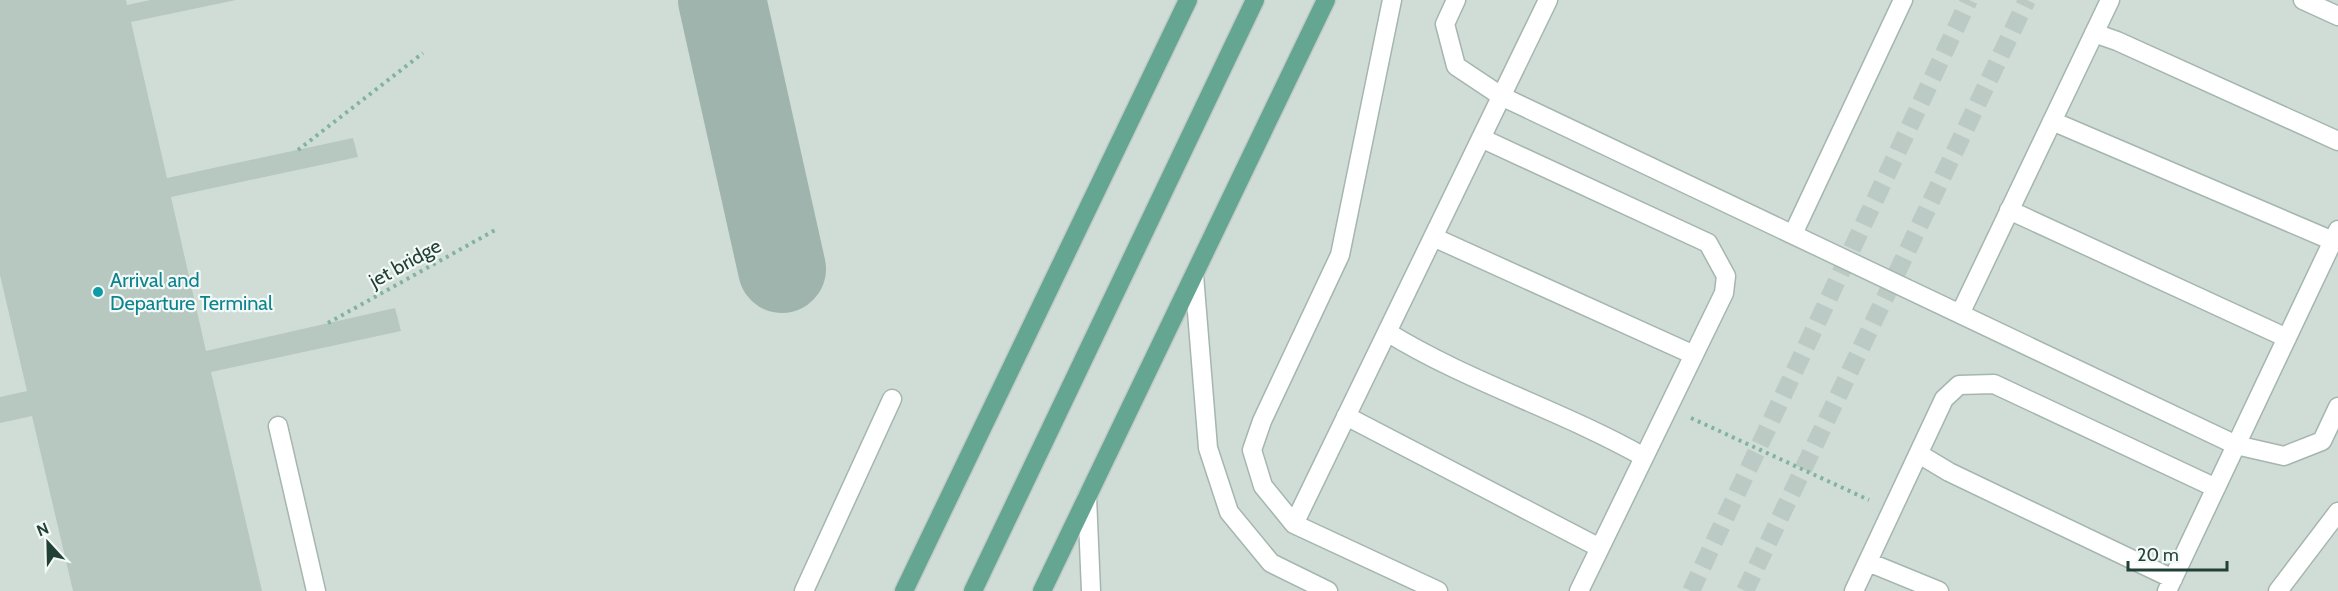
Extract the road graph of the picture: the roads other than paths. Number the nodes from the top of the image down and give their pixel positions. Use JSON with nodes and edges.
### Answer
{"nodes":[{"id":1,"x":1188,"y":0,"type":"edge"},
{"id":2,"x":1255,"y":0,"type":"edge"},
{"id":3,"x":1326,"y":0,"type":"edge"},
{"id":4,"x":1392,"y":0,"type":"edge"},
{"id":5,"x":1456,"y":0,"type":"edge"},
{"id":6,"x":1548,"y":0,"type":"edge"},
{"id":7,"x":1903,"y":0,"type":"edge"},
{"id":8,"x":2110,"y":0,"type":"edge"},
{"id":9,"x":2303,"y":0,"type":"edge"},
{"id":10,"x":2338,"y":16,"type":"edge"},
{"id":11,"x":2094,"y":33,"type":"junction"},
{"id":12,"x":1501,"y":96,"type":"junction"},
{"id":13,"x":2052,"y":121,"type":"junction"},
{"id":14,"x":1481,"y":138,"type":"junction"},
{"id":15,"x":2338,"y":141,"type":"edge"},
{"id":16,"x":2009,"y":210,"type":"junction"},
{"id":17,"x":1793,"y":234,"type":"junction"},
{"id":18,"x":2335,"y":235,"type":"edge"},
{"id":19,"x":1433,"y":237,"type":"junction"},
{"id":20,"x":1194,"y":274,"type":"junction"},
{"id":21,"x":1960,"y":314,"type":"junction"},
{"id":22,"x":1387,"y":332,"type":"junction"},
{"id":23,"x":2287,"y":338,"type":"junction"},
{"id":24,"x":1694,"y":356,"type":"junction"},
{"id":25,"x":892,"y":399,"type":"dead end"},
{"id":26,"x":2338,"y":407,"type":"edge"},
{"id":27,"x":1346,"y":416,"type":"junction"},
{"id":28,"x":278,"y":426,"type":"dead end"},
{"id":29,"x":2236,"y":445,"type":"junction"},
{"id":30,"x":1919,"y":454,"type":"junction"},
{"id":31,"x":1644,"y":457,"type":"junction"},
{"id":32,"x":2216,"y":488,"type":"junction"},
{"id":33,"x":1088,"y":497,"type":"junction"},
{"id":34,"x":2338,"y":512,"type":"edge"},
{"id":35,"x":1294,"y":524,"type":"junction"},
{"id":36,"x":1600,"y":548,"type":"junction"},
{"id":37,"x":1868,"y":562,"type":"junction"},
{"id":38,"x":2170,"y":585,"type":"edge"},
{"id":39,"x":316,"y":591,"type":"edge"},
{"id":40,"x":804,"y":591,"type":"edge"},
{"id":41,"x":904,"y":591,"type":"edge"},
{"id":42,"x":973,"y":591,"type":"edge"},
{"id":43,"x":1042,"y":591,"type":"edge"},
{"id":44,"x":1091,"y":591,"type":"edge"},
{"id":45,"x":1328,"y":591,"type":"edge"},
{"id":46,"x":1438,"y":591,"type":"edge"},
{"id":47,"x":1579,"y":591,"type":"edge"},
{"id":48,"x":1854,"y":591,"type":"edge"},
{"id":49,"x":1939,"y":591,"type":"edge"},
{"id":50,"x":2278,"y":591,"type":"edge"}],
"edges":[{"from":1,"to":41,"type":"main road"},
{"from":2,"to":42,"type":"main road"},
{"from":3,"to":20,"type":"main road"},
{"from":4,"to":35,"type":"street"},
{"from":5,"to":12,"type":"street"},
{"from":6,"to":12,"type":"street"},
{"from":7,"to":17,"type":"street"},
{"from":8,"to":11,"type":"street"},
{"from":9,"to":10,"type":"street"},
{"from":11,"to":13,"type":"street"},
{"from":11,"to":15,"type":"street"},
{"from":12,"to":14,"type":"street"},
{"from":12,"to":17,"type":"street"},
{"from":13,"to":16,"type":"street"},
{"from":13,"to":18,"type":"street"},
{"from":14,"to":19,"type":"street"},
{"from":14,"to":24,"type":"street"},
{"from":16,"to":21,"type":"street"},
{"from":16,"to":23,"type":"street"},
{"from":17,"to":21,"type":"street"},
{"from":18,"to":23,"type":"street"},
{"from":19,"to":22,"type":"street"},
{"from":19,"to":24,"type":"street"},
{"from":20,"to":33,"type":"main road"},
{"from":20,"to":45,"type":"street"},
{"from":21,"to":29,"type":"street"},
{"from":22,"to":27,"type":"street"},
{"from":22,"to":31,"type":"street"},
{"from":23,"to":29,"type":"street"},
{"from":24,"to":31,"type":"street"},
{"from":25,"to":40,"type":"street"},
{"from":26,"to":29,"type":"street"},
{"from":27,"to":35,"type":"street"},
{"from":27,"to":36,"type":"street"},
{"from":28,"to":39,"type":"street"},
{"from":29,"to":32,"type":"street"},
{"from":30,"to":32,"type":"street"},
{"from":30,"to":37,"type":"street"},
{"from":30,"to":38,"type":"street"},
{"from":31,"to":36,"type":"street"},
{"from":32,"to":38,"type":"street"},
{"from":33,"to":43,"type":"main road"},
{"from":33,"to":44,"type":"street"},
{"from":34,"to":50,"type":"street"},
{"from":35,"to":46,"type":"street"},
{"from":36,"to":47,"type":"street"},
{"from":37,"to":48,"type":"street"},
{"from":37,"to":49,"type":"street"}]}
